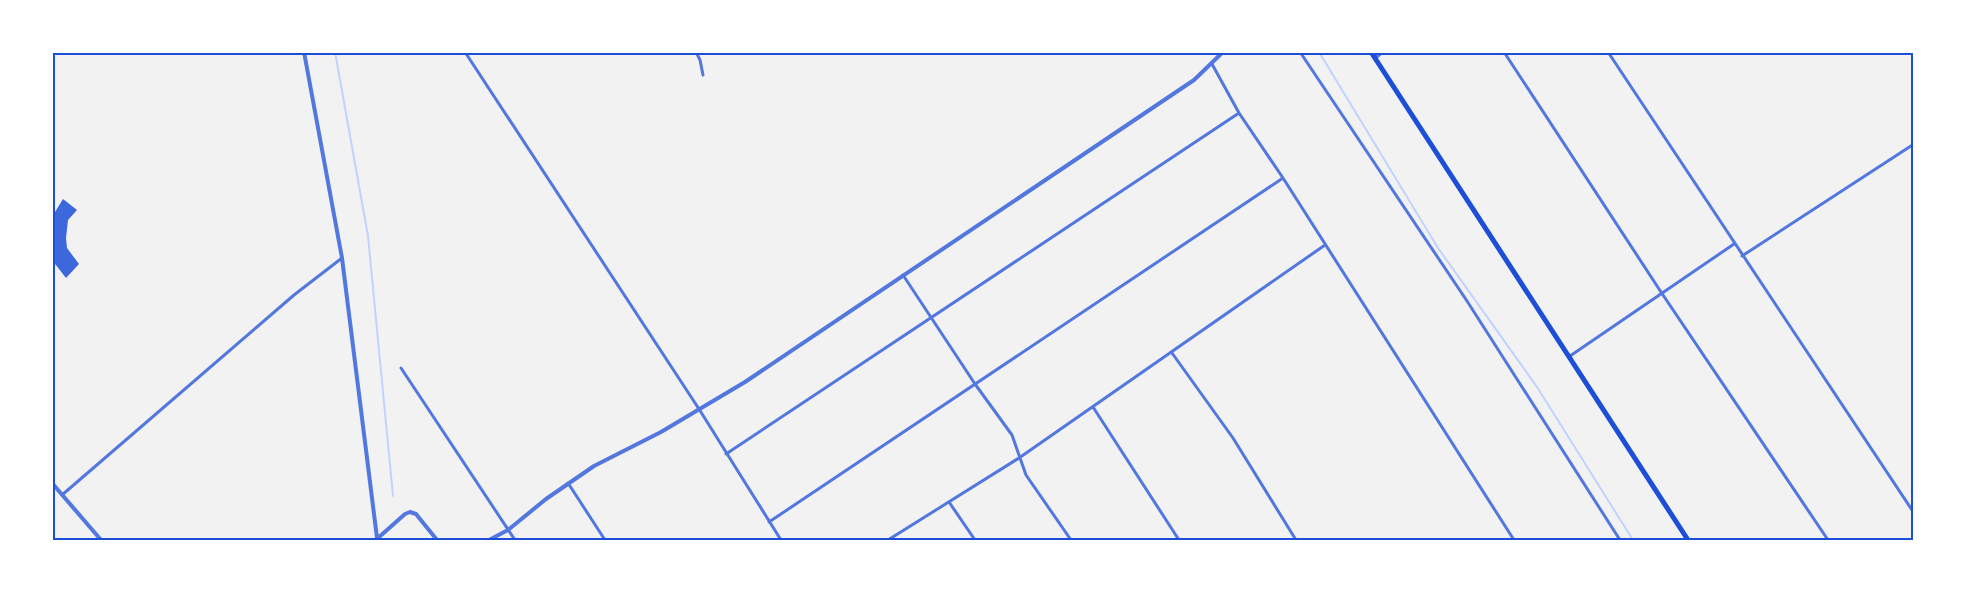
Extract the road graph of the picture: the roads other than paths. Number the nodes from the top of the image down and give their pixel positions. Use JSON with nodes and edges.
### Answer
{"nodes":[{"id":1,"x":304,"y":52,"type":"edge"},
{"id":2,"x":465,"y":52,"type":"edge"},
{"id":3,"x":696,"y":52,"type":"edge"},
{"id":4,"x":1223,"y":52,"type":"edge"},
{"id":5,"x":1300,"y":52,"type":"edge"},
{"id":6,"x":1382,"y":52,"type":"edge"},
{"id":7,"x":1504,"y":52,"type":"edge"},
{"id":8,"x":1608,"y":52,"type":"edge"},
{"id":9,"x":1373,"y":55,"type":"edge"},
{"id":10,"x":1212,"y":64,"type":"junction"},
{"id":11,"x":703,"y":75,"type":"dead end"},
{"id":12,"x":1239,"y":113,"type":"junction"},
{"id":13,"x":1914,"y":144,"type":"edge"},
{"id":14,"x":1283,"y":178,"type":"junction"},
{"id":15,"x":1734,"y":244,"type":"junction"},
{"id":16,"x":1325,"y":245,"type":"junction"},
{"id":17,"x":1742,"y":256,"type":"junction"},
{"id":18,"x":342,"y":258,"type":"junction"},
{"id":19,"x":903,"y":275,"type":"junction"},
{"id":20,"x":1661,"y":292,"type":"junction"},
{"id":21,"x":933,"y":318,"type":"junction"},
{"id":22,"x":1172,"y":352,"type":"junction"},
{"id":23,"x":1569,"y":357,"type":"junction"},
{"id":24,"x":401,"y":368,"type":"dead end"},
{"id":25,"x":975,"y":384,"type":"junction"},
{"id":26,"x":1093,"y":407,"type":"junction"},
{"id":27,"x":699,"y":409,"type":"junction"},
{"id":28,"x":726,"y":454,"type":"junction"},
{"id":29,"x":1019,"y":458,"type":"junction"},
{"id":30,"x":52,"y":483,"type":"edge"},
{"id":31,"x":568,"y":483,"type":"junction"},
{"id":32,"x":62,"y":495,"type":"junction"},
{"id":33,"x":949,"y":502,"type":"junction"},
{"id":34,"x":1914,"y":513,"type":"edge"},
{"id":35,"x":770,"y":522,"type":"junction"},
{"id":36,"x":508,"y":530,"type":"junction"},
{"id":37,"x":376,"y":539,"type":"edge"},
{"id":38,"x":101,"y":540,"type":"edge"},
{"id":39,"x":437,"y":540,"type":"edge"},
{"id":40,"x":489,"y":540,"type":"edge"},
{"id":41,"x":515,"y":540,"type":"edge"},
{"id":42,"x":605,"y":540,"type":"edge"},
{"id":43,"x":782,"y":540,"type":"edge"},
{"id":44,"x":888,"y":540,"type":"edge"},
{"id":45,"x":975,"y":540,"type":"edge"},
{"id":46,"x":1071,"y":540,"type":"edge"},
{"id":47,"x":1179,"y":540,"type":"edge"},
{"id":48,"x":1296,"y":540,"type":"edge"},
{"id":49,"x":1514,"y":540,"type":"edge"},
{"id":50,"x":1620,"y":540,"type":"edge"},
{"id":51,"x":1688,"y":540,"type":"edge"},
{"id":52,"x":1828,"y":540,"type":"edge"}],
"edges":[{"from":1,"to":18,"type":"street"},
{"from":2,"to":27,"type":"street"},
{"from":3,"to":11,"type":"street"},
{"from":4,"to":10,"type":"street"},
{"from":5,"to":50,"type":"street"},
{"from":6,"to":9,"type":"street"},
{"from":7,"to":20,"type":"street"},
{"from":8,"to":15,"type":"street"},
{"from":9,"to":23,"type":"main road"},
{"from":10,"to":12,"type":"street"},
{"from":10,"to":19,"type":"street"},
{"from":12,"to":14,"type":"street"},
{"from":12,"to":21,"type":"street"},
{"from":13,"to":17,"type":"street"},
{"from":14,"to":16,"type":"street"},
{"from":14,"to":25,"type":"street"},
{"from":15,"to":17,"type":"street"},
{"from":15,"to":20,"type":"street"},
{"from":16,"to":22,"type":"street"},
{"from":16,"to":49,"type":"street"},
{"from":17,"to":34,"type":"street"},
{"from":18,"to":32,"type":"street"},
{"from":18,"to":37,"type":"street"},
{"from":19,"to":21,"type":"street"},
{"from":19,"to":27,"type":"street"},
{"from":20,"to":23,"type":"street"},
{"from":20,"to":52,"type":"street"},
{"from":21,"to":25,"type":"street"},
{"from":21,"to":28,"type":"street"},
{"from":22,"to":26,"type":"street"},
{"from":22,"to":48,"type":"street"},
{"from":23,"to":51,"type":"main road"},
{"from":24,"to":36,"type":"street"},
{"from":25,"to":29,"type":"street"},
{"from":25,"to":35,"type":"street"},
{"from":26,"to":29,"type":"street"},
{"from":26,"to":47,"type":"street"},
{"from":27,"to":28,"type":"street"},
{"from":27,"to":31,"type":"street"},
{"from":28,"to":35,"type":"street"},
{"from":29,"to":33,"type":"street"},
{"from":29,"to":46,"type":"street"},
{"from":30,"to":32,"type":"street"},
{"from":31,"to":36,"type":"street"},
{"from":31,"to":42,"type":"street"},
{"from":32,"to":38,"type":"street"},
{"from":33,"to":44,"type":"street"},
{"from":33,"to":45,"type":"street"},
{"from":35,"to":43,"type":"street"},
{"from":36,"to":40,"type":"street"},
{"from":36,"to":41,"type":"street"},
{"from":37,"to":39,"type":"street"}]}
